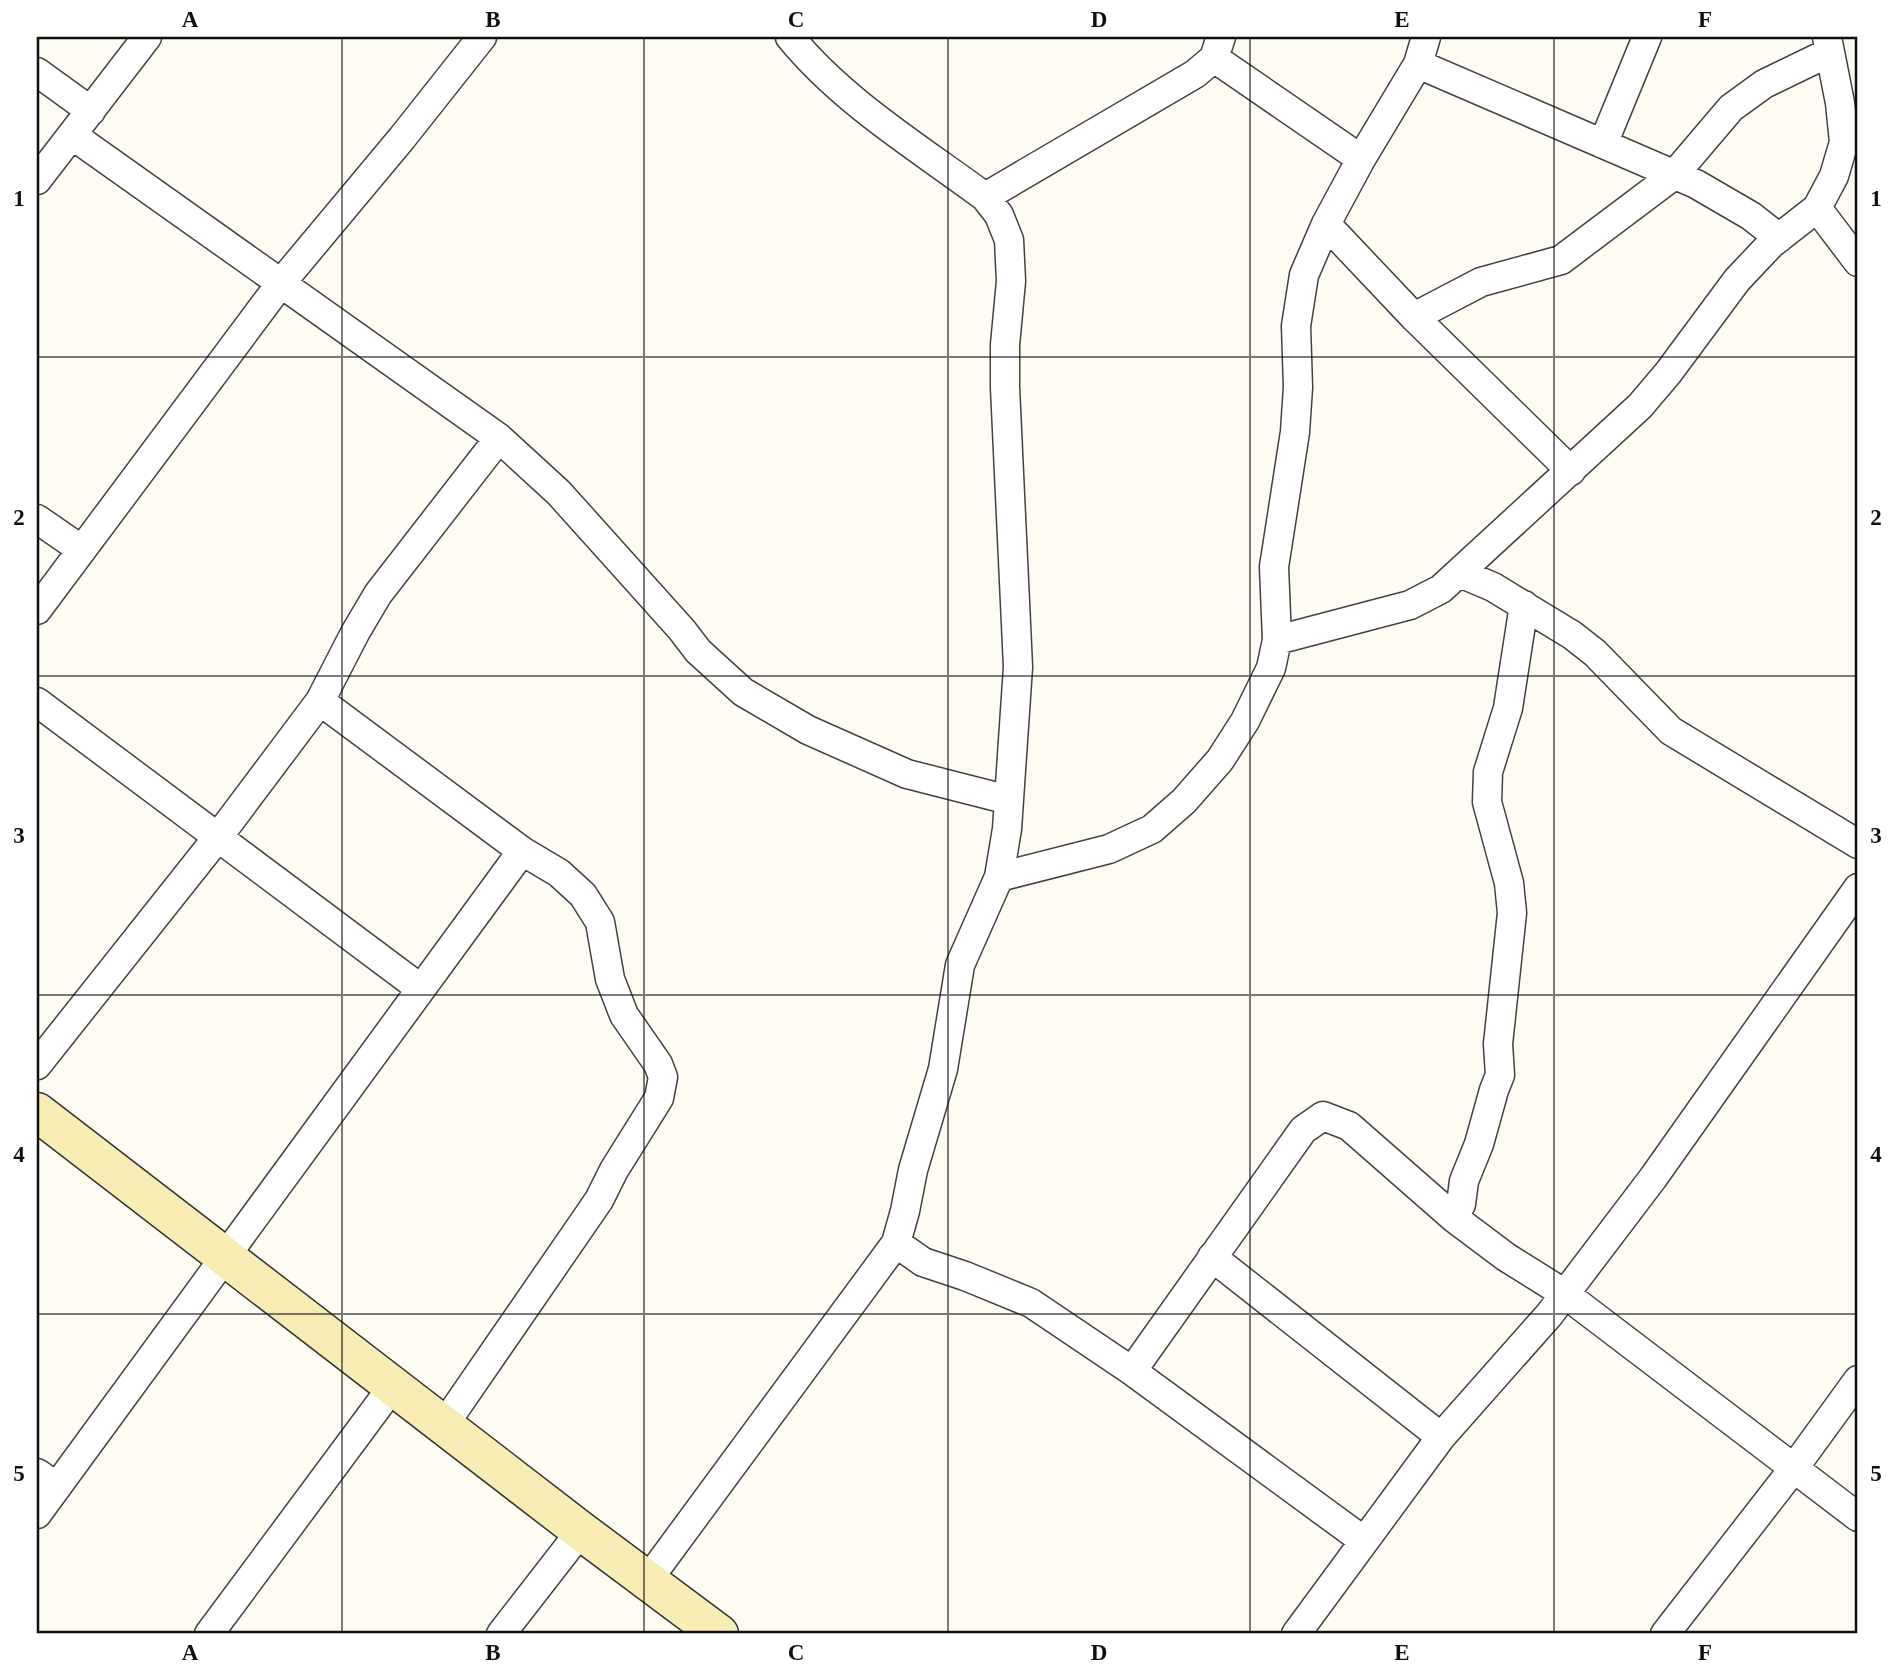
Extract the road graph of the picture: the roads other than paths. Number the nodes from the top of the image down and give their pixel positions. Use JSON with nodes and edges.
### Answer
{"nodes":[{"id":1,"x":147,"y":37,"type":"edge"},
{"id":2,"x":482,"y":37,"type":"edge"},
{"id":3,"x":1426,"y":37,"type":"edge"},
{"id":4,"x":1647,"y":37,"type":"edge"},
{"id":5,"x":805,"y":43,"type":"edge"},
{"id":6,"x":1828,"y":44,"type":"edge"},
{"id":7,"x":1218,"y":48,"type":"edge"},
{"id":8,"x":1418,"y":64,"type":"junction"},
{"id":9,"x":37,"y":72,"type":"edge"},
{"id":10,"x":91,"y":111,"type":"junction"},
{"id":11,"x":72,"y":135,"type":"junction"},
{"id":12,"x":1603,"y":144,"type":"junction"},
{"id":13,"x":1361,"y":159,"type":"junction"},
{"id":14,"x":1674,"y":175,"type":"junction"},
{"id":15,"x":37,"y":180,"type":"edge"},
{"id":16,"x":985,"y":197,"type":"junction"},
{"id":17,"x":1817,"y":208,"type":"junction"},
{"id":18,"x":1326,"y":223,"type":"junction"},
{"id":19,"x":1779,"y":238,"type":"junction"},
{"id":20,"x":1858,"y":262,"type":"edge"},
{"id":21,"x":281,"y":283,"type":"junction"},
{"id":22,"x":1414,"y":317,"type":"junction"},
{"id":23,"x":499,"y":438,"type":"junction"},
{"id":24,"x":1571,"y":471,"type":"junction"},
{"id":25,"x":37,"y":519,"type":"edge"},
{"id":26,"x":82,"y":550,"type":"junction"},
{"id":27,"x":1460,"y":573,"type":"junction"},
{"id":28,"x":1524,"y":605,"type":"junction"},
{"id":29,"x":37,"y":610,"type":"edge"},
{"id":30,"x":1277,"y":640,"type":"junction"},
{"id":31,"x":320,"y":701,"type":"junction"},
{"id":32,"x":37,"y":702,"type":"edge"},
{"id":33,"x":1009,"y":800,"type":"junction"},
{"id":34,"x":218,"y":837,"type":"junction"},
{"id":35,"x":1858,"y":844,"type":"edge"},
{"id":36,"x":522,"y":852,"type":"junction"},
{"id":37,"x":999,"y":877,"type":"junction"},
{"id":38,"x":1858,"y":888,"type":"edge"},
{"id":39,"x":421,"y":989,"type":"junction"},
{"id":40,"x":37,"y":1065,"type":"edge"},
{"id":41,"x":37,"y":1112,"type":"edge"},
{"id":42,"x":1454,"y":1218,"type":"junction"},
{"id":43,"x":896,"y":1243,"type":"junction"},
{"id":44,"x":226,"y":1256,"type":"junction"},
{"id":45,"x":1212,"y":1257,"type":"junction"},
{"id":46,"x":1565,"y":1294,"type":"junction"},
{"id":47,"x":1132,"y":1370,"type":"junction"},
{"id":48,"x":1858,"y":1380,"type":"edge"},
{"id":49,"x":393,"y":1386,"type":"junction"},
{"id":50,"x":444,"y":1425,"type":"junction"},
{"id":51,"x":1441,"y":1437,"type":"junction"},
{"id":52,"x":1794,"y":1468,"type":"junction"},
{"id":53,"x":47,"y":1480,"type":"edge"},
{"id":54,"x":37,"y":1514,"type":"edge"},
{"id":55,"x":1858,"y":1517,"type":"edge"},
{"id":56,"x":580,"y":1531,"type":"junction"},
{"id":57,"x":1364,"y":1541,"type":"junction"},
{"id":58,"x":647,"y":1581,"type":"junction"},
{"id":59,"x":209,"y":1634,"type":"edge"},
{"id":60,"x":501,"y":1634,"type":"edge"},
{"id":61,"x":719,"y":1634,"type":"edge"},
{"id":62,"x":1296,"y":1634,"type":"edge"},
{"id":63,"x":1665,"y":1634,"type":"edge"}],
"edges":[{"from":1,"to":10,"type":"street"},
{"from":2,"to":21,"type":"street"},
{"from":3,"to":8,"type":"street"},
{"from":4,"to":12,"type":"street"},
{"from":5,"to":16,"type":"street"},
{"from":6,"to":14,"type":"street"},
{"from":6,"to":17,"type":"street"},
{"from":7,"to":13,"type":"street"},
{"from":7,"to":16,"type":"street"},
{"from":8,"to":12,"type":"street"},
{"from":8,"to":13,"type":"street"},
{"from":9,"to":10,"type":"street"},
{"from":10,"to":11,"type":"street"},
{"from":11,"to":15,"type":"street"},
{"from":11,"to":21,"type":"street"},
{"from":12,"to":14,"type":"street"},
{"from":13,"to":18,"type":"street"},
{"from":14,"to":19,"type":"street"},
{"from":14,"to":22,"type":"street"},
{"from":16,"to":33,"type":"street"},
{"from":17,"to":19,"type":"street"},
{"from":17,"to":20,"type":"street"},
{"from":18,"to":22,"type":"street"},
{"from":18,"to":30,"type":"street"},
{"from":19,"to":24,"type":"street"},
{"from":21,"to":23,"type":"street"},
{"from":21,"to":26,"type":"street"},
{"from":22,"to":24,"type":"street"},
{"from":23,"to":31,"type":"street"},
{"from":23,"to":33,"type":"street"},
{"from":24,"to":27,"type":"street"},
{"from":25,"to":26,"type":"street"},
{"from":26,"to":29,"type":"street"},
{"from":27,"to":28,"type":"street"},
{"from":27,"to":30,"type":"street"},
{"from":28,"to":35,"type":"street"},
{"from":28,"to":42,"type":"street"},
{"from":30,"to":37,"type":"street"},
{"from":31,"to":34,"type":"street"},
{"from":31,"to":36,"type":"street"},
{"from":32,"to":34,"type":"street"},
{"from":33,"to":37,"type":"street"},
{"from":34,"to":39,"type":"street"},
{"from":34,"to":40,"type":"street"},
{"from":36,"to":39,"type":"street"},
{"from":36,"to":50,"type":"street"},
{"from":37,"to":43,"type":"street"},
{"from":38,"to":46,"type":"street"},
{"from":39,"to":44,"type":"street"},
{"from":41,"to":44,"type":"main road"},
{"from":42,"to":45,"type":"street"},
{"from":42,"to":46,"type":"street"},
{"from":43,"to":47,"type":"street"},
{"from":43,"to":58,"type":"street"},
{"from":44,"to":49,"type":"main road"},
{"from":44,"to":53,"type":"street"},
{"from":45,"to":47,"type":"street"},
{"from":45,"to":51,"type":"street"},
{"from":46,"to":51,"type":"street"},
{"from":46,"to":52,"type":"street"},
{"from":47,"to":57,"type":"street"},
{"from":48,"to":52,"type":"street"},
{"from":49,"to":50,"type":"main road"},
{"from":49,"to":59,"type":"street"},
{"from":50,"to":56,"type":"main road"},
{"from":51,"to":57,"type":"street"},
{"from":52,"to":55,"type":"street"},
{"from":52,"to":63,"type":"street"},
{"from":53,"to":54,"type":"street"},
{"from":56,"to":58,"type":"main road"},
{"from":56,"to":60,"type":"street"},
{"from":57,"to":62,"type":"street"},
{"from":58,"to":61,"type":"main road"}]}
